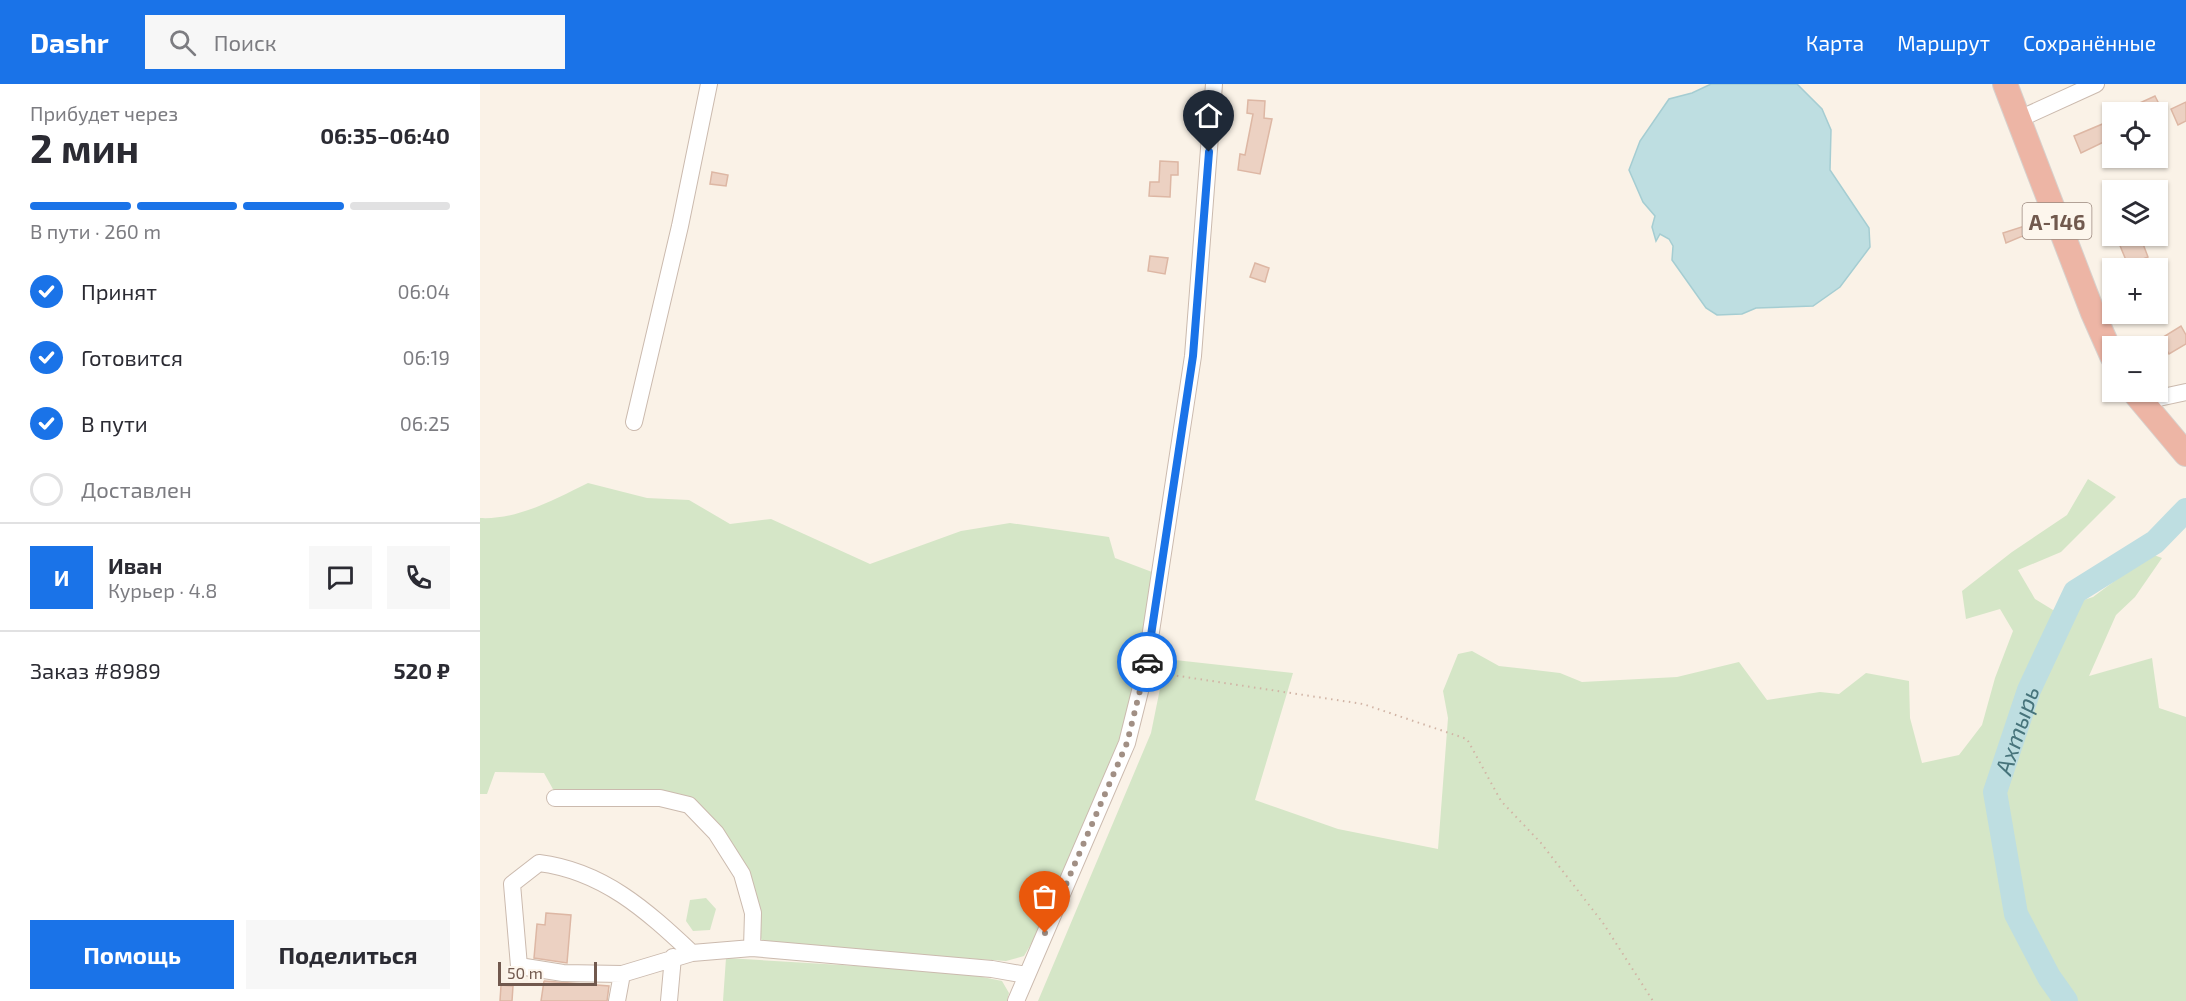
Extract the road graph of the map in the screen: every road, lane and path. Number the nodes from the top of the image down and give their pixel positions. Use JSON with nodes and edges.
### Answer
{"nodes":[{"id":1,"x":709,"y":84,"type":"edge"},
{"id":2,"x":1214,"y":84,"type":"edge"},
{"id":3,"x":2005,"y":84,"type":"edge"},
{"id":4,"x":2096,"y":84,"type":"edge"},
{"id":5,"x":2019,"y":119,"type":"junction"},
{"id":6,"x":2103,"y":336,"type":"edge"},
{"id":7,"x":2186,"y":392,"type":"edge"},
{"id":8,"x":2168,"y":394,"type":"edge"},
{"id":9,"x":2141,"y":402,"type":"edge"},
{"id":10,"x":634,"y":422,"type":"dead end"},
{"id":11,"x":2182,"y":450,"type":"edge"},
{"id":12,"x":1145,"y":671,"type":"junction"},
{"id":13,"x":555,"y":798,"type":"dead end"},
{"id":14,"x":753,"y":948,"type":"junction"},
{"id":15,"x":692,"y":953,"type":"junction"},
{"id":16,"x":673,"y":957,"type":"junction"},
{"id":17,"x":622,"y":974,"type":"junction"},
{"id":18,"x":1026,"y":975,"type":"junction"},
{"id":19,"x":617,"y":1001,"type":"edge"},
{"id":20,"x":669,"y":1001,"type":"edge"},
{"id":21,"x":1016,"y":1001,"type":"edge"},
{"id":22,"x":1653,"y":1001,"type":"edge"}],
"edges":[{"from":1,"to":10,"type":"street"},
{"from":2,"to":12,"type":"street"},
{"from":3,"to":5,"type":"highway","number":"А-146"},
{"from":4,"to":5,"type":"street"},
{"from":5,"to":6,"type":"highway","number":"А-146"},
{"from":7,"to":8,"type":"street"},
{"from":9,"to":11,"type":"highway"},
{"from":12,"to":18,"type":"street"},
{"from":12,"to":22,"type":"path"},
{"from":13,"to":14,"type":"street"},
{"from":14,"to":15,"type":"street"},
{"from":14,"to":18,"type":"street"},
{"from":15,"to":16,"type":"street"},
{"from":15,"to":17,"type":"street"},
{"from":16,"to":17,"type":"street"},
{"from":16,"to":20,"type":"street"},
{"from":17,"to":19,"type":"street"},
{"from":18,"to":21,"type":"street"}]}
